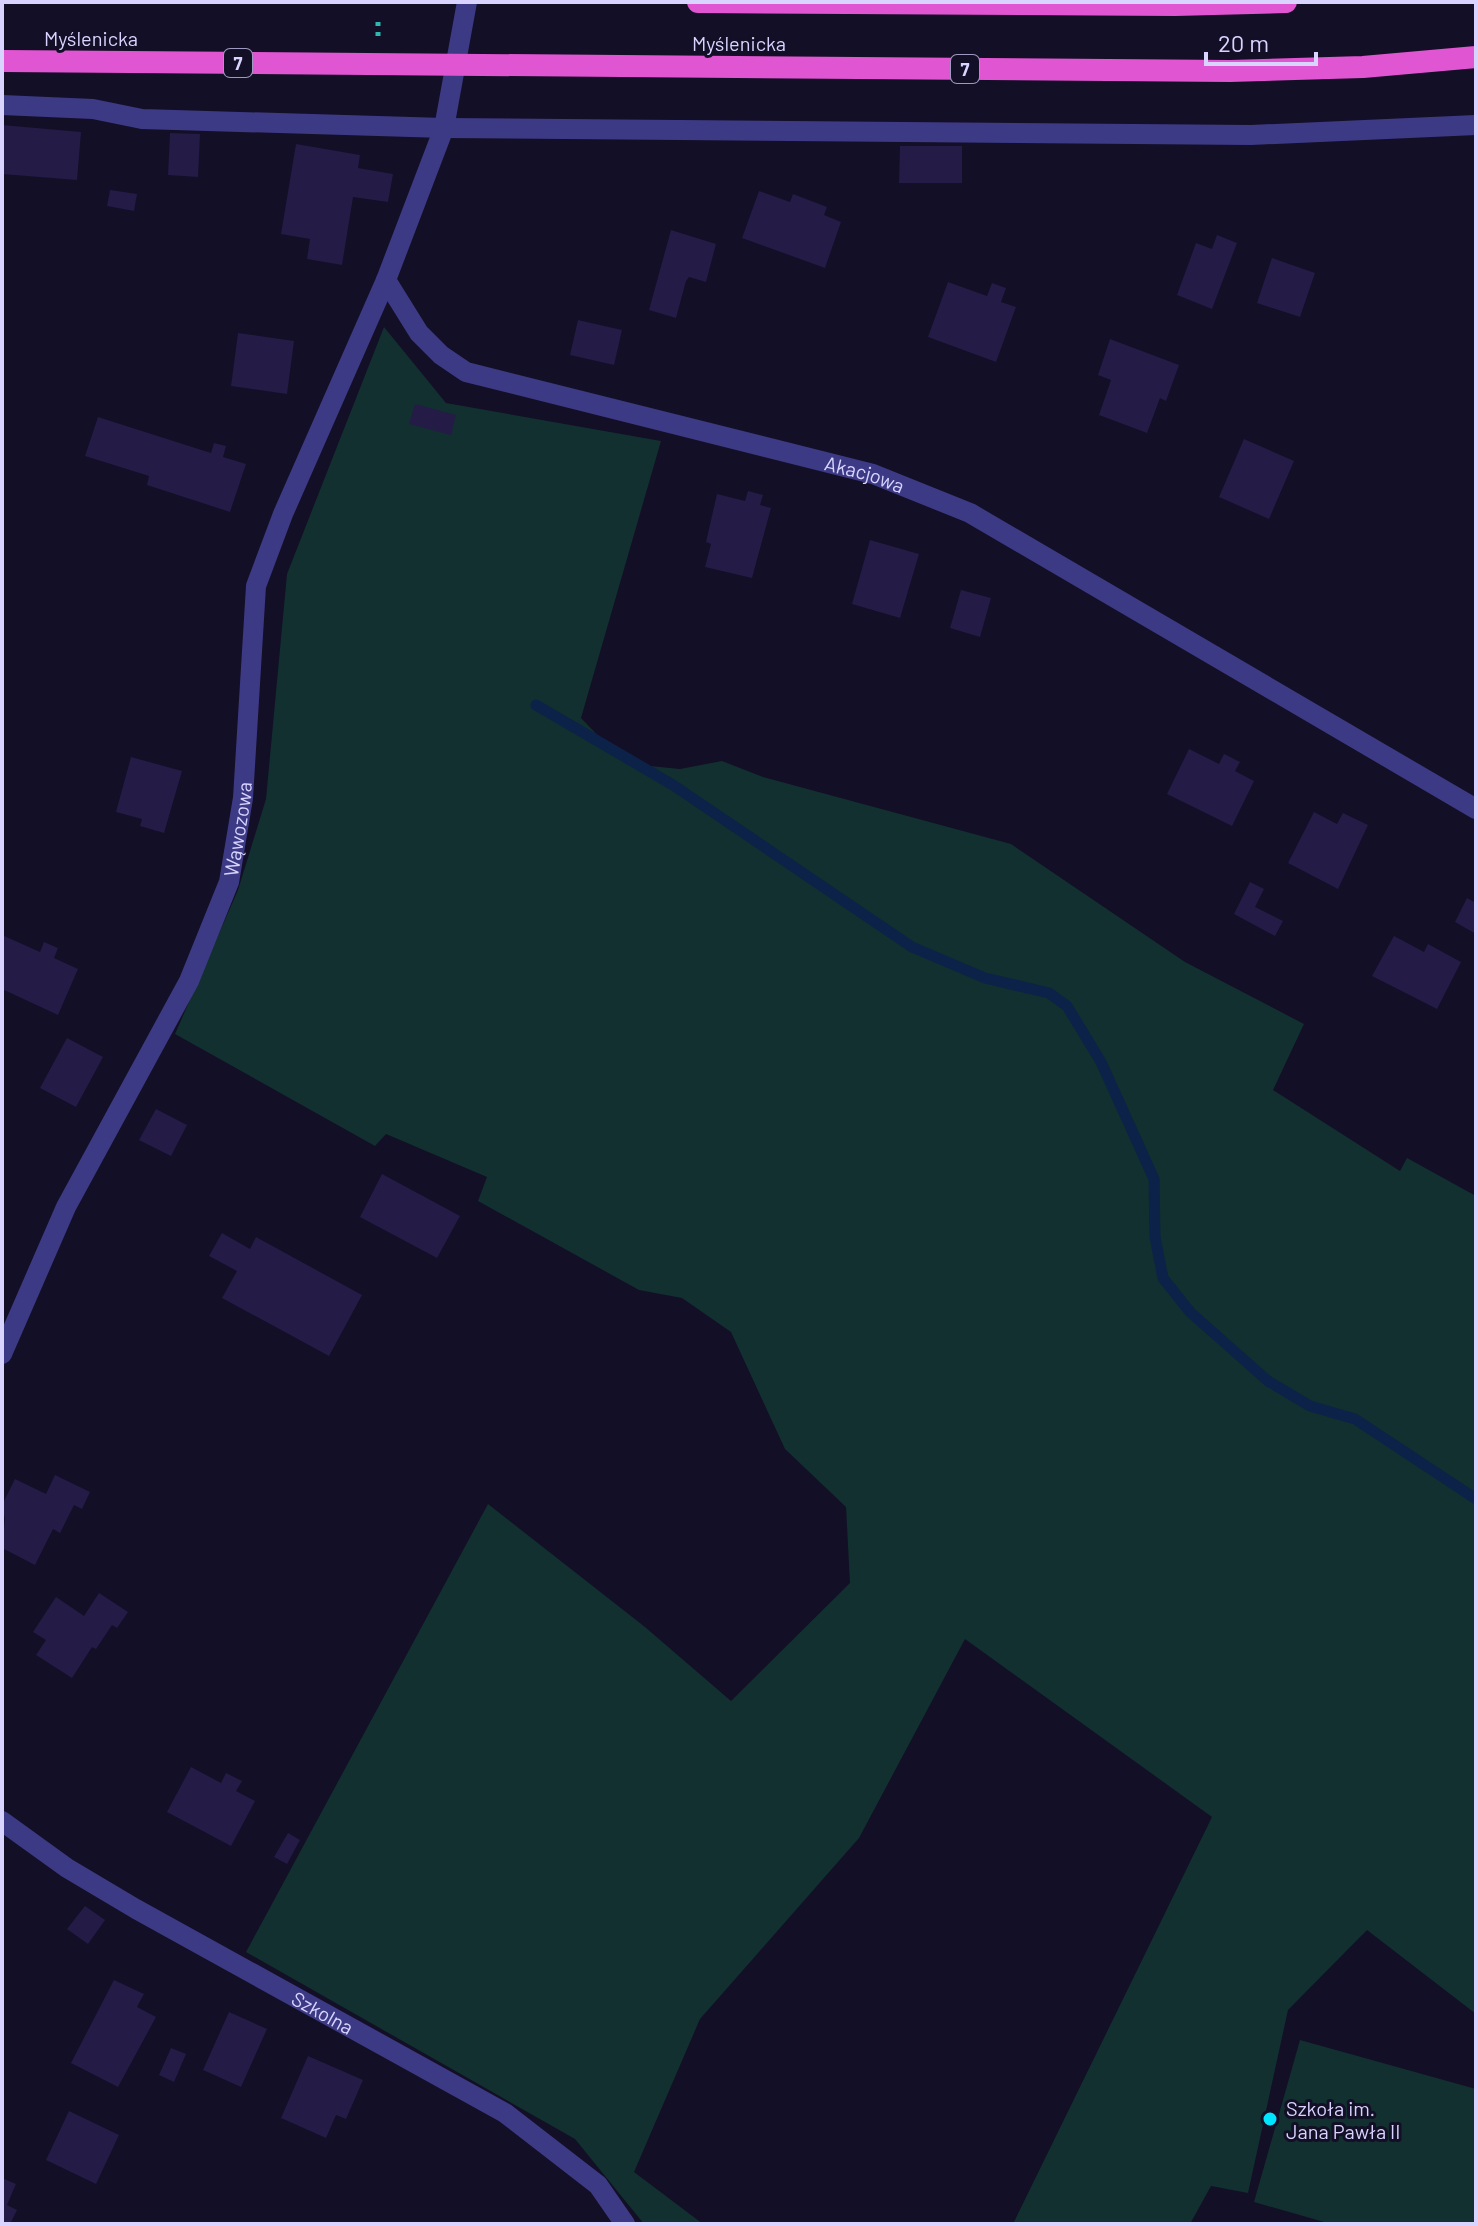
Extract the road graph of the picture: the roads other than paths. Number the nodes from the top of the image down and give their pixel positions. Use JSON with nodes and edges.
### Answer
{"nodes":[{"id":1,"x":467,"y":2,"type":"edge"},
{"id":2,"x":698,"y":2,"type":"edge"},
{"id":3,"x":1286,"y":2,"type":"edge"},
{"id":4,"x":1476,"y":57,"type":"edge"},
{"id":5,"x":2,"y":61,"type":"edge"},
{"id":6,"x":454,"y":64,"type":"junction"},
{"id":7,"x":2,"y":105,"type":"edge"},
{"id":8,"x":1476,"y":125,"type":"edge"},
{"id":9,"x":444,"y":128,"type":"junction"},
{"id":10,"x":386,"y":280,"type":"junction"},
{"id":11,"x":1476,"y":809,"type":"edge"},
{"id":12,"x":2,"y":1354,"type":"edge"},
{"id":13,"x":2,"y":1821,"type":"edge"},
{"id":14,"x":625,"y":2224,"type":"edge"}],
"edges":[{"from":1,"to":6,"type":"street"},
{"from":2,"to":3,"type":"highway","name":"Myślenicka"},
{"from":4,"to":6,"type":"highway","name":"Myślenicka","number":"7"},
{"from":5,"to":6,"type":"highway","name":"Myślenicka","number":"7"},
{"from":6,"to":9,"type":"street"},
{"from":7,"to":9,"type":"street"},
{"from":8,"to":9,"type":"street"},
{"from":9,"to":10,"type":"street"},
{"from":10,"to":11,"type":"street","name":"Akacjowa"},
{"from":10,"to":12,"type":"street","name":"Wąwozowa"},
{"from":13,"to":14,"type":"street","name":"Szkolna"}]}
